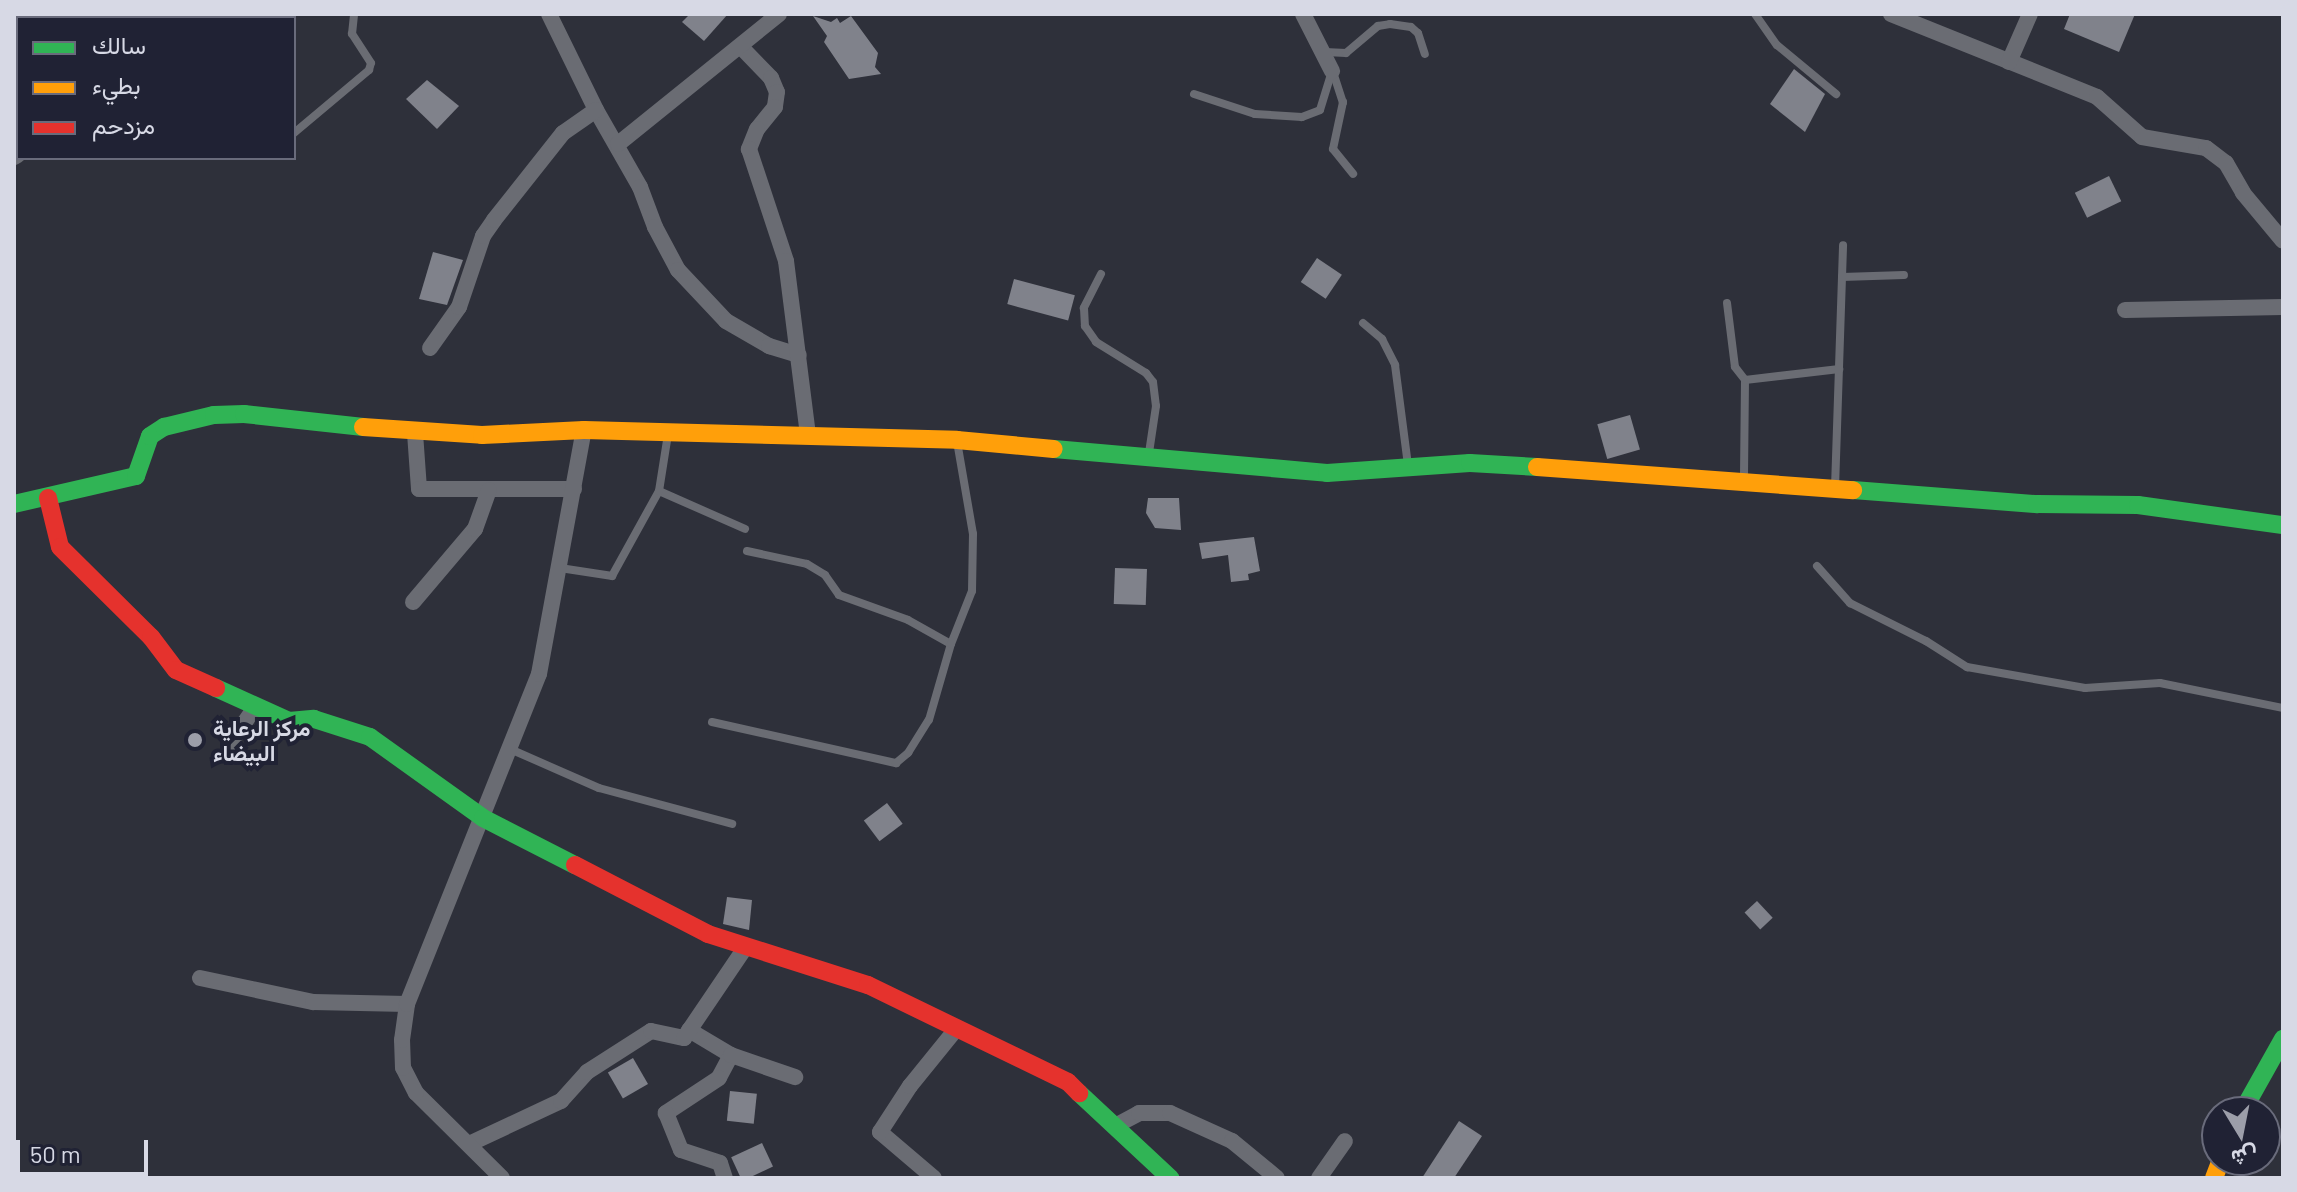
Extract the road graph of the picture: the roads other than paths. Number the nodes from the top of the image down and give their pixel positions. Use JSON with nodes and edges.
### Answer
{"nodes":[{"id":1,"x":354,"y":14,"type":"edge"},
{"id":2,"x":549,"y":14,"type":"edge"},
{"id":3,"x":779,"y":14,"type":"edge"},
{"id":4,"x":1303,"y":14,"type":"edge"},
{"id":5,"x":1755,"y":14,"type":"edge"},
{"id":6,"x":1891,"y":14,"type":"edge"},
{"id":7,"x":2030,"y":14,"type":"edge"},
{"id":8,"x":741,"y":47,"type":"junction"},
{"id":9,"x":1325,"y":52,"type":"junction"},
{"id":10,"x":1425,"y":54,"type":"dead end"},
{"id":11,"x":2009,"y":62,"type":"junction"},
{"id":12,"x":1332,"y":71,"type":"junction"},
{"id":13,"x":1194,"y":94,"type":"dead end"},
{"id":14,"x":1836,"y":94,"type":"dead end"},
{"id":15,"x":596,"y":110,"type":"junction"},
{"id":16,"x":296,"y":131,"type":"edge"},
{"id":17,"x":618,"y":144,"type":"junction"},
{"id":18,"x":1353,"y":174,"type":"dead end"},
{"id":19,"x":2283,"y":241,"type":"edge"},
{"id":20,"x":1843,"y":245,"type":"dead end"},
{"id":21,"x":1101,"y":274,"type":"dead end"},
{"id":22,"x":1904,"y":275,"type":"dead end"},
{"id":23,"x":1842,"y":277,"type":"junction"},
{"id":24,"x":1727,"y":303,"type":"dead end"},
{"id":25,"x":2283,"y":307,"type":"edge"},
{"id":26,"x":2125,"y":310,"type":"dead end"},
{"id":27,"x":1363,"y":323,"type":"dead end"},
{"id":28,"x":430,"y":348,"type":"dead end"},
{"id":29,"x":799,"y":355,"type":"junction"},
{"id":30,"x":1839,"y":369,"type":"junction"},
{"id":31,"x":1745,"y":380,"type":"junction"},
{"id":32,"x":584,"y":430,"type":"junction"},
{"id":33,"x":669,"y":432,"type":"junction"},
{"id":34,"x":415,"y":433,"type":"junction"},
{"id":35,"x":808,"y":435,"type":"junction"},
{"id":36,"x":957,"y":440,"type":"junction"},
{"id":37,"x":1148,"y":458,"type":"junction"},
{"id":38,"x":1409,"y":469,"type":"junction"},
{"id":39,"x":1744,"y":482,"type":"junction"},
{"id":40,"x":574,"y":489,"type":"junction"},
{"id":41,"x":1835,"y":489,"type":"junction"},
{"id":42,"x":489,"y":490,"type":"junction"},
{"id":43,"x":659,"y":491,"type":"junction"},
{"id":44,"x":48,"y":498,"type":"junction"},
{"id":45,"x":14,"y":504,"type":"edge"},
{"id":46,"x":2283,"y":525,"type":"edge"},
{"id":47,"x":745,"y":529,"type":"dead end"},
{"id":48,"x":747,"y":551,"type":"dead end"},
{"id":49,"x":1817,"y":566,"type":"dead end"},
{"id":50,"x":560,"y":568,"type":"junction"},
{"id":51,"x":413,"y":602,"type":"dead end"},
{"id":52,"x":951,"y":644,"type":"junction"},
{"id":53,"x":256,"y":706,"type":"junction"},
{"id":54,"x":2283,"y":708,"type":"edge"},
{"id":55,"x":712,"y":722,"type":"dead end"},
{"id":56,"x":229,"y":745,"type":"dead end"},
{"id":57,"x":510,"y":749,"type":"junction"},
{"id":58,"x":483,"y":818,"type":"junction"},
{"id":59,"x":732,"y":824,"type":"dead end"},
{"id":60,"x":745,"y":948,"type":"junction"},
{"id":61,"x":200,"y":978,"type":"dead end"},
{"id":62,"x":407,"y":1004,"type":"junction"},
{"id":63,"x":957,"y":1028,"type":"junction"},
{"id":64,"x":689,"y":1030,"type":"junction"},
{"id":65,"x":2283,"y":1039,"type":"edge"},
{"id":66,"x":731,"y":1055,"type":"junction"},
{"id":67,"x":795,"y":1077,"type":"dead end"},
{"id":68,"x":2251,"y":1096,"type":"edge"},
{"id":69,"x":1115,"y":1126,"type":"junction"},
{"id":70,"x":1345,"y":1141,"type":"dead end"},
{"id":71,"x":469,"y":1144,"type":"junction"},
{"id":72,"x":502,"y":1178,"type":"edge"},
{"id":73,"x":725,"y":1178,"type":"edge"},
{"id":74,"x":934,"y":1178,"type":"edge"},
{"id":75,"x":1170,"y":1178,"type":"edge"},
{"id":76,"x":1277,"y":1178,"type":"edge"},
{"id":77,"x":1319,"y":1178,"type":"edge"}],
"edges":[{"from":1,"to":16,"type":"lane"},
{"from":2,"to":15,"type":"street"},
{"from":3,"to":8,"type":"street"},
{"from":4,"to":9,"type":"street"},
{"from":5,"to":14,"type":"lane"},
{"from":6,"to":11,"type":"street"},
{"from":7,"to":11,"type":"street"},
{"from":8,"to":17,"type":"street"},
{"from":8,"to":29,"type":"street"},
{"from":9,"to":10,"type":"lane"},
{"from":9,"to":12,"type":"street"},
{"from":11,"to":19,"type":"street"},
{"from":12,"to":13,"type":"lane"},
{"from":12,"to":18,"type":"lane"},
{"from":15,"to":17,"type":"street"},
{"from":15,"to":28,"type":"street"},
{"from":17,"to":29,"type":"street"},
{"from":20,"to":23,"type":"lane"},
{"from":21,"to":37,"type":"lane"},
{"from":22,"to":23,"type":"lane"},
{"from":23,"to":30,"type":"lane"},
{"from":24,"to":31,"type":"lane"},
{"from":25,"to":26,"type":"street"},
{"from":27,"to":38,"type":"lane"},
{"from":29,"to":35,"type":"street"},
{"from":30,"to":31,"type":"lane"},
{"from":30,"to":41,"type":"lane"},
{"from":31,"to":39,"type":"lane"},
{"from":32,"to":33,"type":"street"},
{"from":32,"to":34,"type":"street"},
{"from":32,"to":40,"type":"street"},
{"from":33,"to":35,"type":"street"},
{"from":33,"to":43,"type":"lane"},
{"from":34,"to":42,"type":"street"},
{"from":34,"to":44,"type":"street"},
{"from":35,"to":36,"type":"street"},
{"from":36,"to":37,"type":"street"},
{"from":36,"to":52,"type":"lane"},
{"from":37,"to":38,"type":"street"},
{"from":38,"to":39,"type":"street"},
{"from":39,"to":41,"type":"street"},
{"from":40,"to":42,"type":"street"},
{"from":40,"to":50,"type":"street"},
{"from":41,"to":46,"type":"street"},
{"from":42,"to":51,"type":"street"},
{"from":43,"to":47,"type":"lane"},
{"from":43,"to":50,"type":"lane"},
{"from":44,"to":45,"type":"street"},
{"from":44,"to":53,"type":"street"},
{"from":48,"to":52,"type":"lane"},
{"from":49,"to":54,"type":"lane"},
{"from":50,"to":57,"type":"street"},
{"from":52,"to":55,"type":"lane"},
{"from":53,"to":56,"type":"street"},
{"from":53,"to":58,"type":"street"},
{"from":57,"to":58,"type":"street"},
{"from":57,"to":59,"type":"lane"},
{"from":58,"to":60,"type":"street"},
{"from":58,"to":62,"type":"street"},
{"from":60,"to":63,"type":"street"},
{"from":60,"to":64,"type":"street"},
{"from":61,"to":62,"type":"street"},
{"from":62,"to":71,"type":"street"},
{"from":63,"to":69,"type":"street"},
{"from":63,"to":74,"type":"street"},
{"from":64,"to":66,"type":"street"},
{"from":64,"to":71,"type":"street"},
{"from":65,"to":68,"type":"street"},
{"from":66,"to":67,"type":"street"},
{"from":66,"to":73,"type":"street"},
{"from":69,"to":75,"type":"street"},
{"from":69,"to":76,"type":"street"},
{"from":70,"to":77,"type":"street"},
{"from":71,"to":72,"type":"street"}]}
